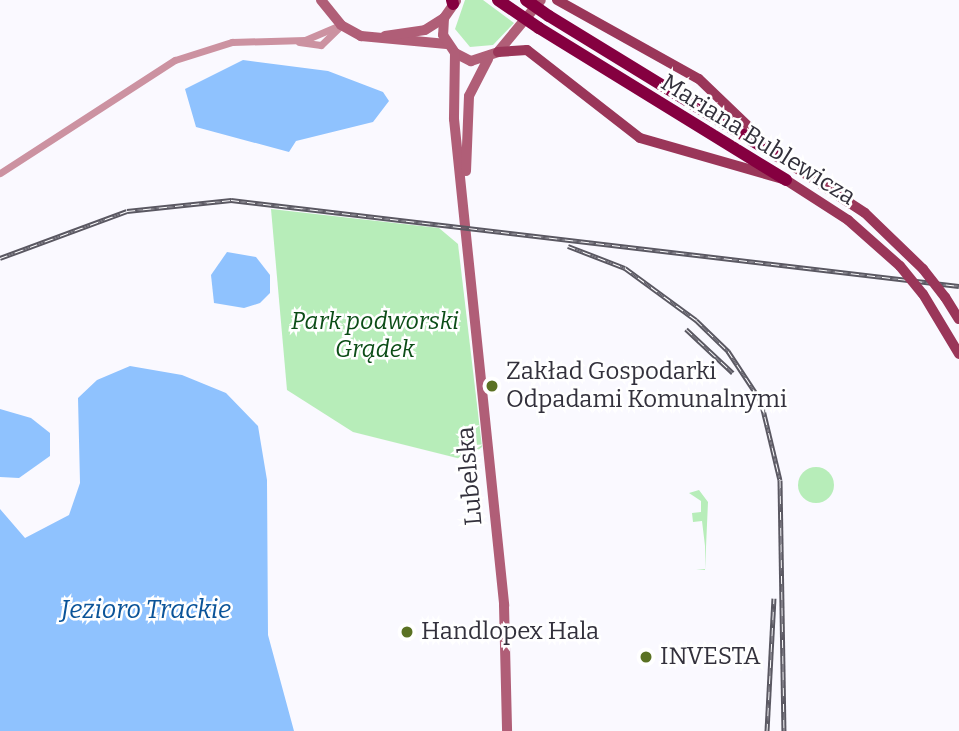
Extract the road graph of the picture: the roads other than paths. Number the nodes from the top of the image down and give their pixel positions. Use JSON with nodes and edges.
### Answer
{"nodes":[{"id":1,"x":321,"y":0,"type":"edge"},
{"id":2,"x":498,"y":0,"type":"edge"},
{"id":3,"x":526,"y":0,"type":"edge"},
{"id":4,"x":541,"y":0,"type":"edge"},
{"id":5,"x":557,"y":0,"type":"edge"},
{"id":6,"x":454,"y":1,"type":"edge"},
{"id":7,"x":444,"y":18,"type":"junction"},
{"id":8,"x":341,"y":25,"type":"junction"},
{"id":9,"x":447,"y":44,"type":"junction"},
{"id":10,"x":455,"y":53,"type":"junction"},
{"id":11,"x":493,"y":55,"type":"junction"},
{"id":12,"x":781,"y":158,"type":"junction"},
{"id":13,"x":0,"y":173,"type":"edge"},
{"id":14,"x":786,"y":180,"type":"junction"},
{"id":15,"x":467,"y":217,"type":"junction"},
{"id":16,"x":959,"y":319,"type":"edge"},
{"id":17,"x":959,"y":354,"type":"edge"},
{"id":18,"x":507,"y":731,"type":"edge"}],
"edges":[{"from":1,"to":8,"type":"street"},
{"from":2,"to":14,"type":"highway","name":"Mariana Bublewicza","bridge":true},
{"from":3,"to":12,"type":"highway","name":"Mariana Bublewicza","bridge":true},
{"from":4,"to":11,"type":"street","name":"Lubelska"},
{"from":5,"to":12,"type":"main road"},
{"from":6,"to":7,"type":"street"},
{"from":7,"to":8,"type":"street"},
{"from":7,"to":9,"type":"street"},
{"from":8,"to":9,"type":"street"},
{"from":8,"to":13,"type":"street"},
{"from":9,"to":10,"type":"street"},
{"from":10,"to":11,"type":"street"},
{"from":10,"to":15,"type":"street","name":"Lubelska"},
{"from":11,"to":14,"type":"main road"},
{"from":11,"to":15,"type":"street","name":"Lubelska"},
{"from":12,"to":16,"type":"main road","name":"Mariana Bublewicza","bridge":true},
{"from":14,"to":17,"type":"main road","name":"Mariana Bublewicza","bridge":true},
{"from":15,"to":18,"type":"street","name":"Lubelska"}]}
